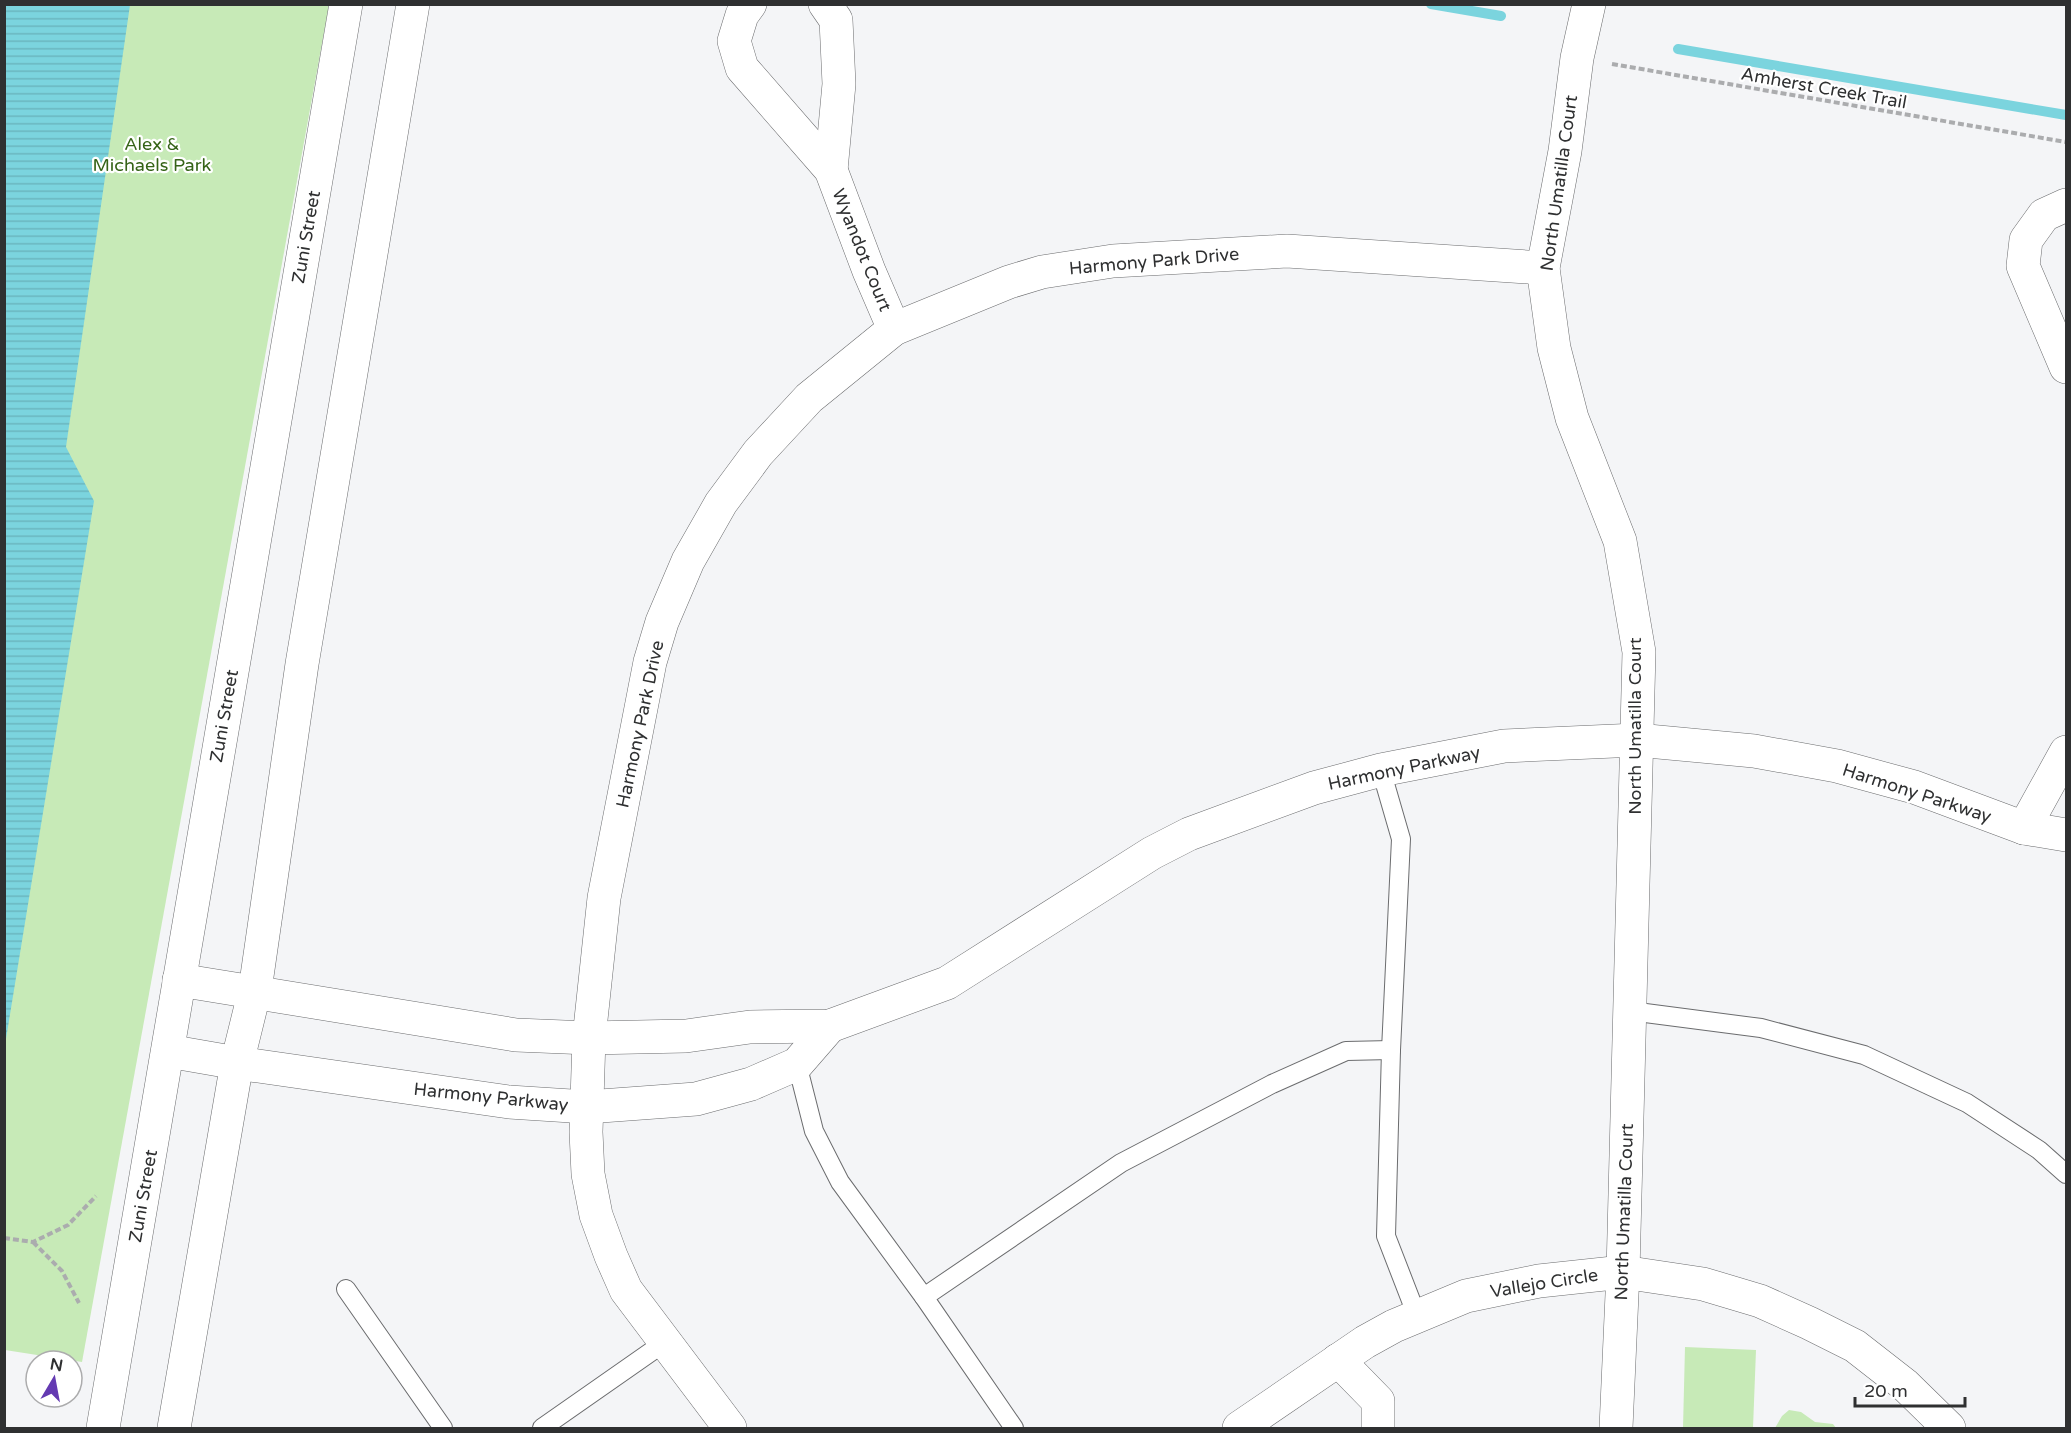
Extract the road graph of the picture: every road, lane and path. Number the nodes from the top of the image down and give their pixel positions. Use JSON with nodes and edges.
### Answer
{"nodes":[{"id":1,"x":346,"y":4,"type":"edge"},
{"id":2,"x":412,"y":4,"type":"edge"},
{"id":3,"x":750,"y":4,"type":"edge"},
{"id":4,"x":825,"y":4,"type":"edge"},
{"id":5,"x":1589,"y":4,"type":"edge"},
{"id":6,"x":1577,"y":57,"type":"junction"},
{"id":7,"x":2067,"y":142,"type":"edge"},
{"id":8,"x":831,"y":170,"type":"junction"},
{"id":9,"x":2067,"y":205,"type":"edge"},
{"id":10,"x":1544,"y":268,"type":"junction"},
{"id":11,"x":894,"y":329,"type":"junction"},
{"id":12,"x":2067,"y":367,"type":"edge"},
{"id":13,"x":1637,"y":741,"type":"junction"},
{"id":14,"x":2067,"y":752,"type":"edge"},
{"id":15,"x":1381,"y":770,"type":"junction"},
{"id":16,"x":2024,"y":828,"type":"junction"},
{"id":17,"x":2067,"y":835,"type":"edge"},
{"id":18,"x":2067,"y":858,"type":"edge"},
{"id":19,"x":179,"y":980,"type":"junction"},
{"id":20,"x":255,"y":990,"type":"junction"},
{"id":21,"x":1630,"y":1011,"type":"junction"},
{"id":22,"x":830,"y":1026,"type":"junction"},
{"id":23,"x":589,"y":1038,"type":"junction"},
{"id":24,"x":1391,"y":1050,"type":"junction"},
{"id":25,"x":168,"y":1051,"type":"junction"},
{"id":26,"x":237,"y":1063,"type":"junction"},
{"id":27,"x":797,"y":1064,"type":"junction"},
{"id":28,"x":587,"y":1107,"type":"junction"},
{"id":29,"x":2067,"y":1174,"type":"edge"},
{"id":30,"x":96,"y":1196,"type":"dead end"},
{"id":31,"x":4,"y":1238,"type":"edge"},
{"id":32,"x":33,"y":1242,"type":"junction"},
{"id":33,"x":1623,"y":1272,"type":"junction"},
{"id":34,"x":346,"y":1289,"type":"dead end"},
{"id":35,"x":924,"y":1297,"type":"junction"},
{"id":36,"x":79,"y":1304,"type":"dead end"},
{"id":37,"x":1417,"y":1316,"type":"junction"},
{"id":38,"x":665,"y":1342,"type":"junction"},
{"id":39,"x":1338,"y":1360,"type":"junction"},
{"id":40,"x":103,"y":1428,"type":"edge"},
{"id":41,"x":174,"y":1428,"type":"edge"},
{"id":42,"x":443,"y":1428,"type":"edge"},
{"id":43,"x":542,"y":1428,"type":"edge"},
{"id":44,"x":730,"y":1428,"type":"edge"},
{"id":45,"x":1014,"y":1428,"type":"edge"},
{"id":46,"x":1239,"y":1428,"type":"edge"},
{"id":47,"x":1378,"y":1428,"type":"edge"},
{"id":48,"x":1616,"y":1428,"type":"edge"},
{"id":49,"x":1949,"y":1428,"type":"edge"}],
"edges":[{"from":1,"to":19,"type":"street","name":"Zuni Street"},
{"from":2,"to":20,"type":"street"},
{"from":3,"to":8,"type":"street","name":"Wyandot Court"},
{"from":4,"to":8,"type":"street","name":"Wyandot Court"},
{"from":5,"to":6,"type":"street","name":"North Umatilla Court"},
{"from":6,"to":7,"type":"path","name":"Amherst Creek Trail"},
{"from":6,"to":10,"type":"street","name":"North Umatilla Court"},
{"from":8,"to":11,"type":"street","name":"Wyandot Court"},
{"from":9,"to":12,"type":"street"},
{"from":10,"to":11,"type":"street","name":"Harmony Park Drive"},
{"from":10,"to":13,"type":"street","name":"North Umatilla Court"},
{"from":11,"to":23,"type":"street","name":"Harmony Park Drive"},
{"from":13,"to":15,"type":"street","name":"Harmony Parkway"},
{"from":13,"to":16,"type":"street","name":"Harmony Parkway"},
{"from":13,"to":21,"type":"street","name":"North Umatilla Court"},
{"from":14,"to":16,"type":"street"},
{"from":15,"to":22,"type":"street","name":"Harmony Parkway"},
{"from":15,"to":24,"type":"lane"},
{"from":16,"to":17,"type":"street","name":"Harmony Parkway"},
{"from":16,"to":18,"type":"street","name":"Harmony Parkway"},
{"from":19,"to":20,"type":"street","name":"Harmony Parkway"},
{"from":19,"to":25,"type":"street","name":"Zuni Street"},
{"from":20,"to":23,"type":"street","name":"Harmony Parkway"},
{"from":20,"to":26,"type":"street"},
{"from":21,"to":29,"type":"lane"},
{"from":21,"to":33,"type":"street","name":"North Umatilla Court"},
{"from":22,"to":23,"type":"street","name":"Harmony Parkway"},
{"from":22,"to":27,"type":"street","name":"Harmony Parkway"},
{"from":23,"to":28,"type":"street","name":"Harmony Park Drive"},
{"from":24,"to":35,"type":"lane"},
{"from":24,"to":37,"type":"lane"},
{"from":25,"to":26,"type":"street","name":"Harmony Parkway"},
{"from":25,"to":40,"type":"street","name":"Zuni Street"},
{"from":26,"to":28,"type":"street","name":"Harmony Parkway"},
{"from":26,"to":41,"type":"street"},
{"from":27,"to":28,"type":"street","name":"Harmony Parkway"},
{"from":27,"to":35,"type":"lane"},
{"from":28,"to":38,"type":"street","name":"Harmony Park Drive"},
{"from":30,"to":32,"type":"path"},
{"from":31,"to":32,"type":"path"},
{"from":32,"to":36,"type":"path"},
{"from":33,"to":37,"type":"street","name":"Vallejo Circle"},
{"from":33,"to":48,"type":"street","name":"North Umatilla Court"},
{"from":33,"to":49,"type":"street","name":"Vallejo Circle"},
{"from":34,"to":42,"type":"lane"},
{"from":35,"to":45,"type":"lane"},
{"from":37,"to":39,"type":"street","name":"Vallejo Circle"},
{"from":38,"to":43,"type":"lane"},
{"from":38,"to":44,"type":"street","name":"Harmony Park Drive"},
{"from":39,"to":46,"type":"street","name":"Vallejo Circle"},
{"from":39,"to":47,"type":"street"}]}
